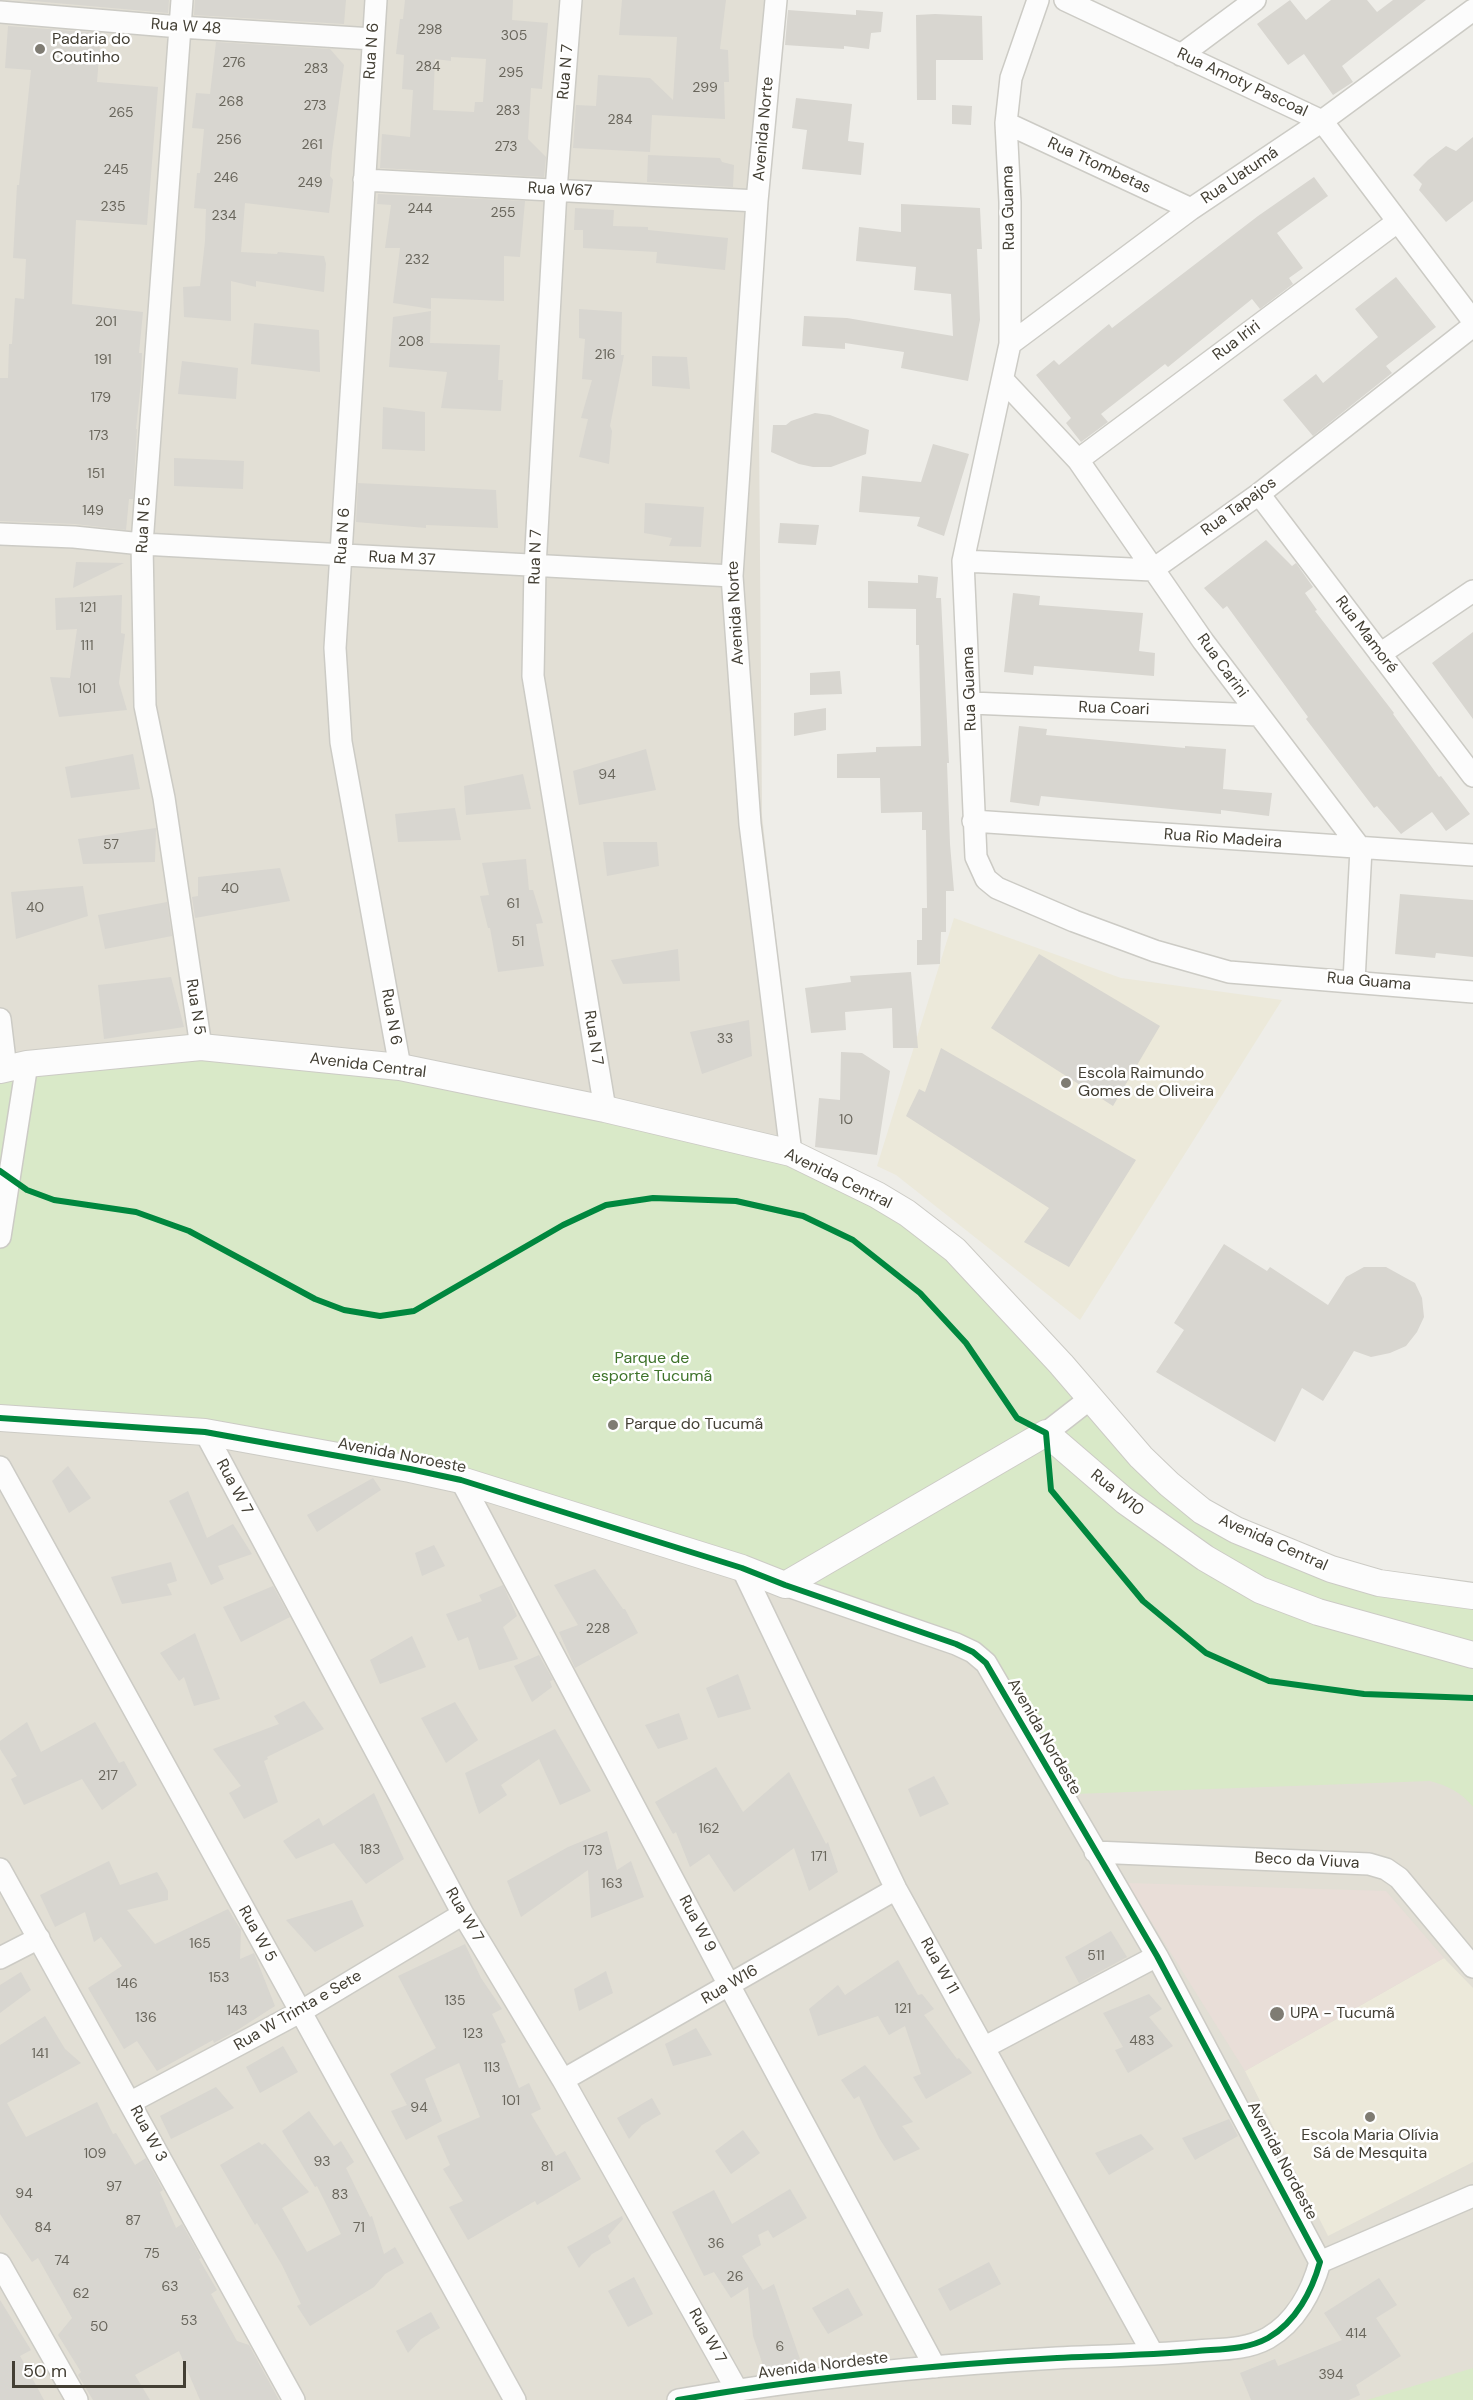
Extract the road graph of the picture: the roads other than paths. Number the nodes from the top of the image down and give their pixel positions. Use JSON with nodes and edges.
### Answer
{"nodes":[{"id":1,"x":182,"y":0,"type":"edge"},
{"id":2,"x":376,"y":0,"type":"edge"},
{"id":3,"x":571,"y":0,"type":"edge"},
{"id":4,"x":776,"y":0,"type":"edge"},
{"id":5,"x":1038,"y":0,"type":"edge"},
{"id":6,"x":1065,"y":0,"type":"edge"},
{"id":7,"x":1255,"y":0,"type":"edge"},
{"id":8,"x":1473,"y":10,"type":"edge"},
{"id":9,"x":0,"y":12,"type":"edge"},
{"id":10,"x":180,"y":27,"type":"junction"},
{"id":11,"x":373,"y":39,"type":"junction"},
{"id":12,"x":1181,"y":55,"type":"junction"},
{"id":13,"x":1322,"y":121,"type":"junction"},
{"id":14,"x":1006,"y":123,"type":"junction"},
{"id":15,"x":364,"y":180,"type":"junction"},
{"id":16,"x":556,"y":190,"type":"junction"},
{"id":17,"x":757,"y":201,"type":"junction"},
{"id":18,"x":1191,"y":209,"type":"junction"},
{"id":19,"x":1397,"y":222,"type":"junction"},
{"id":20,"x":1473,"y":321,"type":"edge"},
{"id":21,"x":1473,"y":326,"type":"edge"},
{"id":22,"x":1010,"y":344,"type":"junction"},
{"id":23,"x":1003,"y":380,"type":"junction"},
{"id":24,"x":1078,"y":460,"type":"junction"},
{"id":25,"x":1259,"y":494,"type":"junction"},
{"id":26,"x":0,"y":534,"type":"edge"},
{"id":27,"x":142,"y":544,"type":"junction"},
{"id":28,"x":342,"y":555,"type":"junction"},
{"id":29,"x":963,"y":561,"type":"junction"},
{"id":30,"x":535,"y":567,"type":"junction"},
{"id":31,"x":1152,"y":570,"type":"junction"},
{"id":32,"x":732,"y":576,"type":"junction"},
{"id":33,"x":1473,"y":591,"type":"edge"},
{"id":34,"x":1380,"y":654,"type":"junction"},
{"id":35,"x":971,"y":703,"type":"junction"},
{"id":36,"x":1258,"y":715,"type":"junction"},
{"id":37,"x":1473,"y":776,"type":"edge"},
{"id":38,"x":973,"y":821,"type":"junction"},
{"id":39,"x":1361,"y":849,"type":"junction"},
{"id":40,"x":1473,"y":855,"type":"edge"},
{"id":41,"x":1354,"y":981,"type":"junction"},
{"id":42,"x":1473,"y":992,"type":"edge"},
{"id":43,"x":0,"y":1019,"type":"edge"},
{"id":44,"x":201,"y":1047,"type":"junction"},
{"id":45,"x":11,"y":1067,"type":"edge"},
{"id":46,"x":400,"y":1067,"type":"junction"},
{"id":47,"x":605,"y":1109,"type":"junction"},
{"id":48,"x":792,"y":1153,"type":"junction"},
{"id":49,"x":0,"y":1237,"type":"edge"},
{"id":50,"x":1091,"y":1398,"type":"junction"},
{"id":51,"x":0,"y":1418,"type":"edge"},
{"id":52,"x":205,"y":1432,"type":"junction"},
{"id":53,"x":1046,"y":1433,"type":"junction"},
{"id":54,"x":0,"y":1467,"type":"edge"},
{"id":55,"x":461,"y":1480,"type":"junction"},
{"id":56,"x":742,"y":1568,"type":"junction"},
{"id":57,"x":785,"y":1585,"type":"junction"},
{"id":58,"x":1473,"y":1596,"type":"edge"},
{"id":59,"x":1473,"y":1655,"type":"edge"},
{"id":60,"x":1095,"y":1852,"type":"junction"},
{"id":61,"x":0,"y":1869,"type":"edge"},
{"id":62,"x":896,"y":1889,"type":"junction"},
{"id":63,"x":463,"y":1914,"type":"junction"},
{"id":64,"x":39,"y":1938,"type":"junction"},
{"id":65,"x":1157,"y":1956,"type":"junction"},
{"id":66,"x":0,"y":1958,"type":"edge"},
{"id":67,"x":1473,"y":1967,"type":"edge"},
{"id":68,"x":729,"y":1985,"type":"junction"},
{"id":69,"x":300,"y":2012,"type":"junction"},
{"id":70,"x":985,"y":2047,"type":"junction"},
{"id":71,"x":563,"y":2080,"type":"junction"},
{"id":72,"x":130,"y":2102,"type":"junction"},
{"id":73,"x":1473,"y":2196,"type":"edge"},
{"id":74,"x":1320,"y":2262,"type":"junction"},
{"id":75,"x":0,"y":2264,"type":"edge"},
{"id":76,"x":1153,"y":2354,"type":"junction"},
{"id":77,"x":935,"y":2367,"type":"junction"},
{"id":78,"x":737,"y":2390,"type":"junction"},
{"id":79,"x":77,"y":2400,"type":"edge"},
{"id":80,"x":294,"y":2400,"type":"edge"},
{"id":81,"x":515,"y":2400,"type":"edge"},
{"id":82,"x":678,"y":2400,"type":"edge"}],
"edges":[{"from":1,"to":10,"type":"street","name":"Rua N 5"},
{"from":2,"to":11,"type":"street","name":"Rua N 6"},
{"from":3,"to":16,"type":"street","name":"Rua N 7"},
{"from":4,"to":17,"type":"street","name":"Avenida Norte"},
{"from":5,"to":14,"type":"street","name":"Rua Guama"},
{"from":6,"to":12,"type":"street","name":"Rua Amoty Pascoal"},
{"from":7,"to":12,"type":"street"},
{"from":8,"to":13,"type":"street","name":"Rua Uatumá"},
{"from":9,"to":10,"type":"street","name":"Rua W 48"},
{"from":10,"to":11,"type":"street","name":"Rua W 48"},
{"from":10,"to":27,"type":"street","name":"Rua N 5"},
{"from":11,"to":15,"type":"street","name":"Rua N 6"},
{"from":12,"to":13,"type":"street","name":"Rua Amoty Pascoal"},
{"from":13,"to":18,"type":"street","name":"Rua Uatumá"},
{"from":13,"to":19,"type":"street","name":"Rua Amoty Pascoal"},
{"from":14,"to":18,"type":"street","name":"Rua Ttombetas"},
{"from":14,"to":22,"type":"street","name":"Rua Guama"},
{"from":15,"to":16,"type":"street","name":"Rua W67"},
{"from":15,"to":28,"type":"street","name":"Rua N 6"},
{"from":16,"to":17,"type":"street","name":"Rua W67"},
{"from":16,"to":30,"type":"street","name":"Rua N 7"},
{"from":17,"to":32,"type":"street","name":"Avenida Norte"},
{"from":18,"to":22,"type":"street","name":"Rua Uatumá"},
{"from":19,"to":20,"type":"street","name":"Rua Amoty Pascoal"},
{"from":19,"to":24,"type":"street","name":"Rua Iriri"},
{"from":21,"to":25,"type":"street","name":"Rua Tapajos"},
{"from":22,"to":23,"type":"street","name":"Rua Guama"},
{"from":23,"to":24,"type":"street","name":"Rua Carini"},
{"from":23,"to":29,"type":"street","name":"Rua Guama"},
{"from":24,"to":31,"type":"street","name":"Rua Carini"},
{"from":25,"to":31,"type":"street","name":"Rua Tapajos"},
{"from":25,"to":34,"type":"street","name":"Rua Mamoré"},
{"from":26,"to":27,"type":"street","name":"Rua M 37"},
{"from":27,"to":28,"type":"street","name":"Rua M 37"},
{"from":27,"to":44,"type":"street","name":"Rua N 5"},
{"from":28,"to":30,"type":"street","name":"Rua M 37"},
{"from":28,"to":46,"type":"street","name":"Rua N 6"},
{"from":29,"to":31,"type":"street"},
{"from":29,"to":35,"type":"street","name":"Rua Guama"},
{"from":30,"to":32,"type":"street","name":"Rua M 37"},
{"from":30,"to":47,"type":"street","name":"Rua N 7"},
{"from":31,"to":36,"type":"street","name":"Rua Carini"},
{"from":32,"to":48,"type":"street","name":"Avenida Norte"},
{"from":33,"to":34,"type":"street"},
{"from":34,"to":37,"type":"street","name":"Rua Mamoré"},
{"from":35,"to":36,"type":"street","name":"Rua Coari"},
{"from":35,"to":38,"type":"street","name":"Rua Guama"},
{"from":36,"to":39,"type":"street","name":"Rua Carini"},
{"from":38,"to":39,"type":"street","name":"Rua Rio Madeira"},
{"from":38,"to":41,"type":"street","name":"Rua Guama"},
{"from":39,"to":40,"type":"street","name":"Rua Rio Madeira"},
{"from":39,"to":41,"type":"street"},
{"from":41,"to":42,"type":"street","name":"Rua Guama"},
{"from":43,"to":45,"type":"street"},
{"from":44,"to":45,"type":"street","name":"Avenida Central"},
{"from":44,"to":46,"type":"street","name":"Avenida Central"},
{"from":45,"to":49,"type":"street"},
{"from":46,"to":47,"type":"street","name":"Avenida Central"},
{"from":47,"to":48,"type":"street","name":"Avenida Central"},
{"from":48,"to":50,"type":"street","name":"Avenida Central"},
{"from":50,"to":53,"type":"street"},
{"from":50,"to":58,"type":"street","name":"Avenida Central"},
{"from":51,"to":52,"type":"street","name":"Avenida Noroeste"},
{"from":52,"to":55,"type":"street","name":"Avenida Noroeste"},
{"from":52,"to":63,"type":"street","name":"Rua W 7"},
{"from":53,"to":57,"type":"street"},
{"from":53,"to":59,"type":"street","name":"Rua W10"},
{"from":54,"to":69,"type":"street","name":"Rua W 5"},
{"from":55,"to":56,"type":"street","name":"Avenida Noroeste"},
{"from":55,"to":68,"type":"street","name":"Rua W 9"},
{"from":56,"to":57,"type":"street","name":"Avenida Noroeste"},
{"from":56,"to":62,"type":"street","name":"Rua W 11"},
{"from":57,"to":60,"type":"street","name":"Avenida Nordeste"},
{"from":60,"to":65,"type":"street","name":"Avenida Nordeste"},
{"from":60,"to":67,"type":"street","name":"Beco da Viuva"},
{"from":61,"to":64,"type":"street","name":"Rua W 3"},
{"from":62,"to":68,"type":"street","name":"Rua W16"},
{"from":62,"to":70,"type":"street","name":"Rua W 11"},
{"from":63,"to":69,"type":"street","name":"Rua W Trinta e Sete"},
{"from":63,"to":71,"type":"street","name":"Rua W 7"},
{"from":64,"to":66,"type":"street"},
{"from":64,"to":72,"type":"street","name":"Rua W 3"},
{"from":65,"to":70,"type":"street"},
{"from":65,"to":74,"type":"street","name":"Avenida Nordeste"},
{"from":68,"to":71,"type":"street","name":"Rua W16"},
{"from":68,"to":77,"type":"street","name":"Rua W 9"},
{"from":69,"to":72,"type":"street","name":"Rua W Trinta e Sete"},
{"from":69,"to":81,"type":"street","name":"Rua W 5"},
{"from":70,"to":76,"type":"street","name":"Rua W 11"},
{"from":71,"to":78,"type":"street","name":"Rua W 7"},
{"from":72,"to":80,"type":"street","name":"Rua W 3"},
{"from":73,"to":74,"type":"street"},
{"from":74,"to":76,"type":"street","name":"Avenida Nordeste"},
{"from":75,"to":79,"type":"street"},
{"from":76,"to":77,"type":"street","name":"Avenida Nordeste"},
{"from":77,"to":78,"type":"street","name":"Avenida Nordeste"},
{"from":78,"to":82,"type":"street","name":"Avenida Nordeste"}]}
